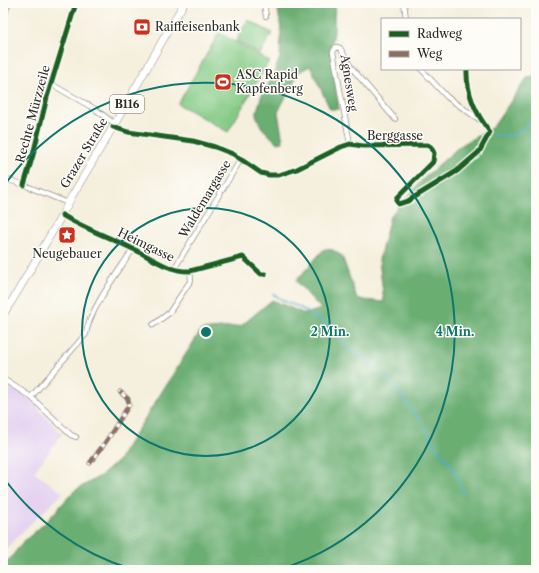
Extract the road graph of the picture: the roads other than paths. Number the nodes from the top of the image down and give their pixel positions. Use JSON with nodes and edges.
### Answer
{"nodes":[{"id":1,"x":76,"y":3,"type":"edge"},
{"id":2,"x":184,"y":3,"type":"edge"},
{"id":3,"x":264,"y":3,"type":"edge"},
{"id":4,"x":404,"y":3,"type":"edge"},
{"id":5,"x":266,"y":16,"type":"dead end"},
{"id":6,"x":406,"y":18,"type":"edge"},
{"id":7,"x":422,"y":70,"type":"edge"},
{"id":8,"x":467,"y":70,"type":"edge"},
{"id":9,"x":51,"y":84,"type":"junction"},
{"id":10,"x":395,"y":119,"type":"dead end"},
{"id":11,"x":480,"y":120,"type":"junction"},
{"id":12,"x":114,"y":125,"type":"junction"},
{"id":13,"x":350,"y":144,"type":"junction"},
{"id":14,"x":241,"y":159,"type":"junction"},
{"id":15,"x":3,"y":178,"type":"edge"},
{"id":16,"x":24,"y":184,"type":"junction"},
{"id":17,"x":68,"y":203,"type":"junction"},
{"id":18,"x":62,"y":215,"type":"junction"},
{"id":19,"x":133,"y":249,"type":"junction"},
{"id":20,"x":174,"y":269,"type":"junction"},
{"id":21,"x":190,"y":271,"type":"junction"},
{"id":22,"x":265,"y":274,"type":"dead end"},
{"id":23,"x":3,"y":315,"type":"edge"},
{"id":24,"x":153,"y":325,"type":"dead end"},
{"id":25,"x":3,"y":379,"type":"edge"},
{"id":26,"x":120,"y":392,"type":"dead end"},
{"id":27,"x":31,"y":397,"type":"junction"},
{"id":28,"x":76,"y":438,"type":"dead end"},
{"id":29,"x":90,"y":462,"type":"dead end"}],
"edges":[{"from":1,"to":9,"type":"street","name":"Rechte Mürzzeile"},
{"from":2,"to":12,"type":"main road","name":"Grazer Straße","number":"B116"},
{"from":3,"to":5,"type":"street"},
{"from":4,"to":6,"type":"street"},
{"from":7,"to":11,"type":"street","name":"Berggasse"},
{"from":8,"to":11,"type":"street","name":"Berggasse"},
{"from":9,"to":12,"type":"street","name":"Rechte Mürzzeile"},
{"from":9,"to":16,"type":"street","name":"Rechte Mürzzeile"},
{"from":10,"to":13,"type":"street","name":"Agnesweg"},
{"from":11,"to":13,"type":"street","name":"Berggasse"},
{"from":12,"to":14,"type":"street","name":"Berggasse"},
{"from":12,"to":17,"type":"main road","name":"Grazer Straße","number":"B116"},
{"from":13,"to":14,"type":"street","name":"Berggasse"},
{"from":14,"to":20,"type":"street","name":"Waldemargasse"},
{"from":15,"to":16,"type":"street"},
{"from":16,"to":17,"type":"street"},
{"from":17,"to":18,"type":"main road","name":"Grazer Straße","number":"B116"},
{"from":18,"to":19,"type":"street","name":"Heimgasse"},
{"from":18,"to":23,"type":"main road","name":"Grazer Straße","number":"B116"},
{"from":19,"to":20,"type":"street","name":"Heimgasse"},
{"from":19,"to":27,"type":"street"},
{"from":20,"to":21,"type":"street","name":"Heimgasse"},
{"from":21,"to":22,"type":"street","name":"Heimgasse"},
{"from":21,"to":24,"type":"street"},
{"from":25,"to":27,"type":"street"},
{"from":26,"to":29,"type":"street"},
{"from":27,"to":28,"type":"street"}]}
